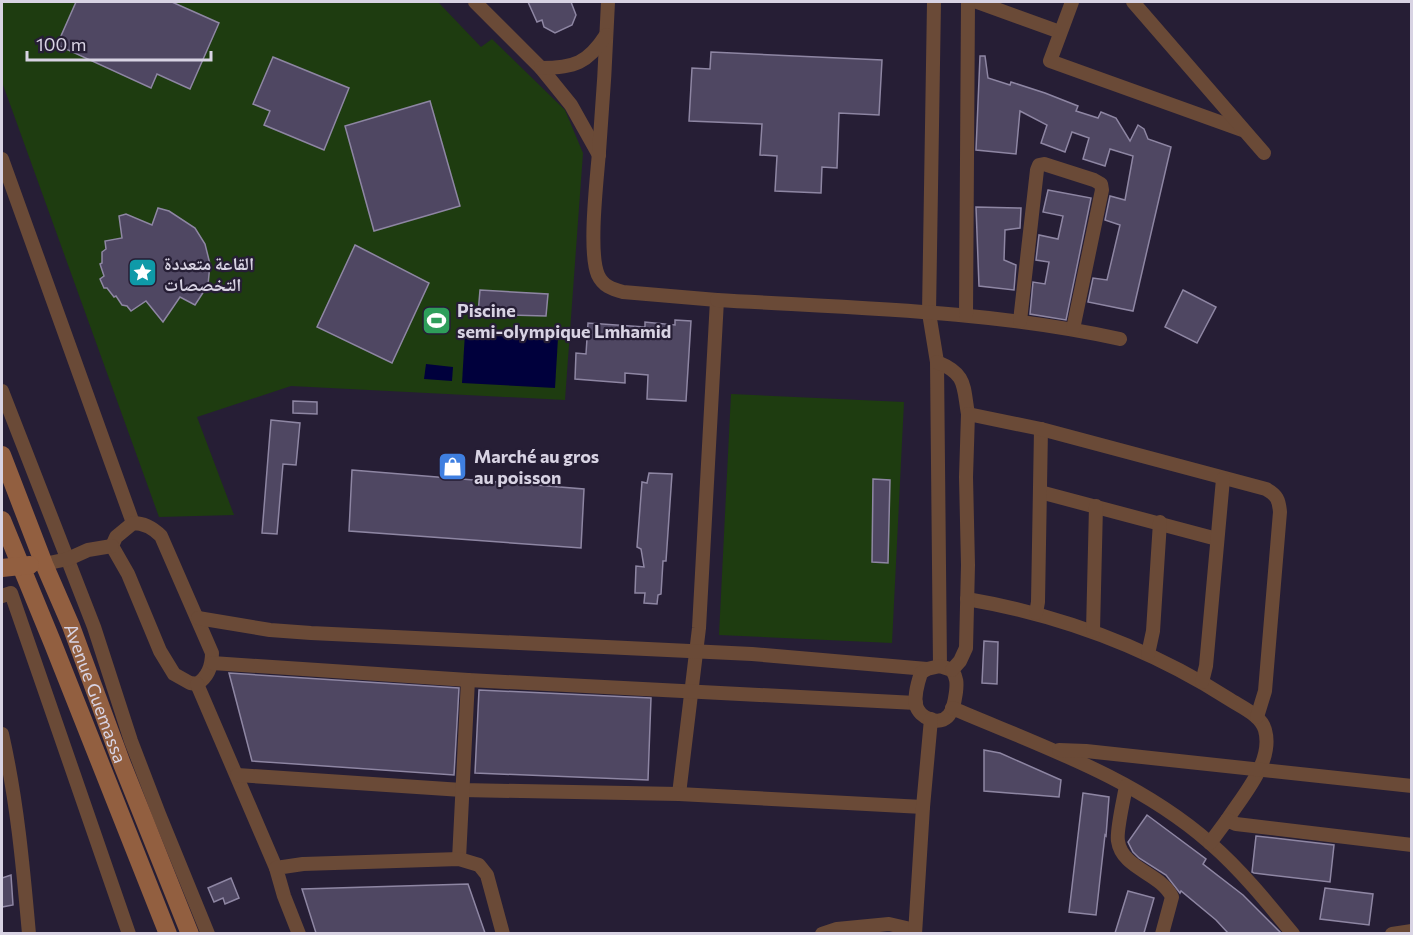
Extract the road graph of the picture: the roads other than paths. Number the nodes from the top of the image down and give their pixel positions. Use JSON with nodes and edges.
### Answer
{"nodes":[{"id":1,"x":475,"y":2,"type":"edge"},
{"id":2,"x":608,"y":2,"type":"edge"},
{"id":3,"x":934,"y":2,"type":"edge"},
{"id":4,"x":968,"y":2,"type":"edge"},
{"id":5,"x":977,"y":2,"type":"edge"},
{"id":6,"x":1072,"y":2,"type":"edge"},
{"id":7,"x":1133,"y":2,"type":"edge"},
{"id":8,"x":1060,"y":32,"type":"junction"},
{"id":9,"x":606,"y":35,"type":"junction"},
{"id":10,"x":541,"y":68,"type":"junction"},
{"id":11,"x":1242,"y":130,"type":"junction"},
{"id":12,"x":1264,"y":153,"type":"dead end"},
{"id":13,"x":599,"y":156,"type":"junction"},
{"id":14,"x":2,"y":159,"type":"edge"},
{"id":15,"x":717,"y":300,"type":"junction"},
{"id":16,"x":929,"y":313,"type":"junction"},
{"id":17,"x":966,"y":315,"type":"junction"},
{"id":18,"x":1020,"y":321,"type":"junction"},
{"id":19,"x":1073,"y":329,"type":"junction"},
{"id":20,"x":1120,"y":339,"type":"dead end"},
{"id":21,"x":937,"y":362,"type":"junction"},
{"id":22,"x":2,"y":391,"type":"edge"},
{"id":23,"x":968,"y":414,"type":"junction"},
{"id":24,"x":1041,"y":429,"type":"junction"},
{"id":25,"x":2,"y":454,"type":"edge"},
{"id":26,"x":1223,"y":479,"type":"junction"},
{"id":27,"x":1040,"y":492,"type":"junction"},
{"id":28,"x":1096,"y":506,"type":"junction"},
{"id":29,"x":2,"y":520,"type":"edge"},
{"id":30,"x":1160,"y":522,"type":"junction"},
{"id":31,"x":133,"y":523,"type":"junction"},
{"id":32,"x":1217,"y":539,"type":"junction"},
{"id":33,"x":36,"y":544,"type":"junction"},
{"id":34,"x":62,"y":544,"type":"junction"},
{"id":35,"x":112,"y":546,"type":"junction"},
{"id":36,"x":7,"y":548,"type":"edge"},
{"id":37,"x":88,"y":550,"type":"junction"},
{"id":38,"x":68,"y":559,"type":"junction"},
{"id":39,"x":44,"y":564,"type":"junction"},
{"id":40,"x":20,"y":566,"type":"junction"},
{"id":41,"x":2,"y":568,"type":"edge"},
{"id":42,"x":2,"y":596,"type":"edge"},
{"id":43,"x":967,"y":598,"type":"junction"},
{"id":44,"x":1036,"y":613,"type":"junction"},
{"id":45,"x":198,"y":618,"type":"junction"},
{"id":46,"x":1093,"y":632,"type":"junction"},
{"id":47,"x":695,"y":652,"type":"junction"},
{"id":48,"x":1148,"y":654,"type":"junction"},
{"id":49,"x":212,"y":663,"type":"junction"},
{"id":50,"x":940,"y":668,"type":"junction"},
{"id":51,"x":468,"y":680,"type":"junction"},
{"id":52,"x":1202,"y":682,"type":"junction"},
{"id":53,"x":197,"y":684,"type":"junction"},
{"id":54,"x":690,"y":691,"type":"junction"},
{"id":55,"x":916,"y":703,"type":"junction"},
{"id":56,"x":952,"y":708,"type":"junction"},
{"id":57,"x":1257,"y":717,"type":"junction"},
{"id":58,"x":931,"y":719,"type":"junction"},
{"id":59,"x":2,"y":734,"type":"edge"},
{"id":60,"x":1054,"y":750,"type":"junction"},
{"id":61,"x":1258,"y":770,"type":"junction"},
{"id":62,"x":237,"y":775,"type":"junction"},
{"id":63,"x":1126,"y":786,"type":"junction"},
{"id":64,"x":1412,"y":786,"type":"edge"},
{"id":65,"x":462,"y":790,"type":"junction"},
{"id":66,"x":679,"y":794,"type":"junction"},
{"id":67,"x":922,"y":807,"type":"junction"},
{"id":68,"x":1227,"y":820,"type":"junction"},
{"id":69,"x":1210,"y":843,"type":"junction"},
{"id":70,"x":1412,"y":845,"type":"edge"},
{"id":71,"x":459,"y":859,"type":"junction"},
{"id":72,"x":276,"y":868,"type":"junction"},
{"id":73,"x":1412,"y":931,"type":"edge"},
{"id":74,"x":915,"y":932,"type":"edge"},
{"id":75,"x":29,"y":933,"type":"edge"},
{"id":76,"x":129,"y":933,"type":"edge"},
{"id":77,"x":168,"y":933,"type":"edge"},
{"id":78,"x":189,"y":933,"type":"edge"},
{"id":79,"x":208,"y":933,"type":"edge"},
{"id":80,"x":299,"y":933,"type":"edge"},
{"id":81,"x":503,"y":933,"type":"edge"},
{"id":82,"x":822,"y":933,"type":"edge"},
{"id":83,"x":1162,"y":933,"type":"edge"},
{"id":84,"x":1293,"y":933,"type":"edge"},
{"id":85,"x":1392,"y":933,"type":"edge"}],
"edges":[{"from":1,"to":10,"type":"street"},
{"from":2,"to":9,"type":"street"},
{"from":3,"to":16,"type":"street"},
{"from":4,"to":17,"type":"street"},
{"from":5,"to":8,"type":"street"},
{"from":6,"to":8,"type":"street"},
{"from":7,"to":11,"type":"street"},
{"from":8,"to":11,"type":"street"},
{"from":9,"to":10,"type":"street"},
{"from":9,"to":13,"type":"street"},
{"from":10,"to":13,"type":"street"},
{"from":11,"to":12,"type":"street"},
{"from":13,"to":15,"type":"street"},
{"from":14,"to":31,"type":"street"},
{"from":15,"to":16,"type":"street"},
{"from":15,"to":47,"type":"street"},
{"from":16,"to":17,"type":"street"},
{"from":16,"to":21,"type":"street"},
{"from":17,"to":18,"type":"street"},
{"from":18,"to":19,"type":"street"},
{"from":18,"to":19,"type":"street"},
{"from":19,"to":20,"type":"street"},
{"from":21,"to":23,"type":"street"},
{"from":21,"to":50,"type":"street"},
{"from":22,"to":34,"type":"street"},
{"from":23,"to":24,"type":"street"},
{"from":23,"to":43,"type":"street"},
{"from":24,"to":26,"type":"street"},
{"from":24,"to":27,"type":"street"},
{"from":25,"to":33,"type":"main road","name":"Avenue Guemassa"},
{"from":26,"to":32,"type":"street"},
{"from":26,"to":57,"type":"street"},
{"from":27,"to":28,"type":"street"},
{"from":27,"to":44,"type":"street"},
{"from":28,"to":30,"type":"street"},
{"from":28,"to":46,"type":"street"},
{"from":29,"to":36,"type":"main road","name":"Avenue Guemassa"},
{"from":30,"to":32,"type":"street"},
{"from":30,"to":48,"type":"street"},
{"from":31,"to":35,"type":"street"},
{"from":31,"to":45,"type":"street"},
{"from":32,"to":52,"type":"street"},
{"from":33,"to":34,"type":"street"},
{"from":33,"to":36,"type":"main road"},
{"from":33,"to":39,"type":"main road","name":"Avenue Guemassa"},
{"from":34,"to":37,"type":"street"},
{"from":34,"to":38,"type":"street"},
{"from":35,"to":37,"type":"street"},
{"from":35,"to":53,"type":"street"},
{"from":36,"to":40,"type":"main road","name":"Avenue Guemassa"},
{"from":37,"to":38,"type":"street"},
{"from":38,"to":39,"type":"street"},
{"from":38,"to":79,"type":"street"},
{"from":39,"to":40,"type":"main road"},
{"from":39,"to":78,"type":"main road","name":"Avenue Guemassa"},
{"from":40,"to":41,"type":"main road"},
{"from":40,"to":77,"type":"main road","name":"Avenue Guemassa"},
{"from":42,"to":76,"type":"street"},
{"from":43,"to":44,"type":"street"},
{"from":43,"to":50,"type":"street"},
{"from":44,"to":46,"type":"street"},
{"from":45,"to":47,"type":"street"},
{"from":45,"to":49,"type":"street"},
{"from":46,"to":48,"type":"street"},
{"from":47,"to":50,"type":"street"},
{"from":47,"to":54,"type":"street"},
{"from":48,"to":52,"type":"street"},
{"from":49,"to":51,"type":"street"},
{"from":49,"to":53,"type":"street"},
{"from":50,"to":55,"type":"street"},
{"from":50,"to":56,"type":"street"},
{"from":51,"to":54,"type":"street"},
{"from":51,"to":65,"type":"street"},
{"from":52,"to":57,"type":"street"},
{"from":53,"to":62,"type":"street"},
{"from":54,"to":55,"type":"street"},
{"from":54,"to":66,"type":"street"},
{"from":55,"to":58,"type":"street"},
{"from":56,"to":58,"type":"street"},
{"from":56,"to":60,"type":"street"},
{"from":57,"to":61,"type":"street"},
{"from":58,"to":67,"type":"street"},
{"from":59,"to":75,"type":"street"},
{"from":60,"to":61,"type":"street"},
{"from":60,"to":63,"type":"street"},
{"from":61,"to":64,"type":"street"},
{"from":61,"to":68,"type":"street"},
{"from":62,"to":65,"type":"street"},
{"from":62,"to":72,"type":"street"},
{"from":63,"to":69,"type":"street"},
{"from":63,"to":83,"type":"street"},
{"from":65,"to":66,"type":"street"},
{"from":65,"to":71,"type":"street"},
{"from":66,"to":67,"type":"street"},
{"from":67,"to":74,"type":"street"},
{"from":68,"to":69,"type":"street"},
{"from":68,"to":70,"type":"street"},
{"from":69,"to":84,"type":"street"},
{"from":71,"to":72,"type":"street"},
{"from":71,"to":81,"type":"street"},
{"from":72,"to":80,"type":"street"},
{"from":73,"to":85,"type":"street"},
{"from":74,"to":82,"type":"street"}]}
